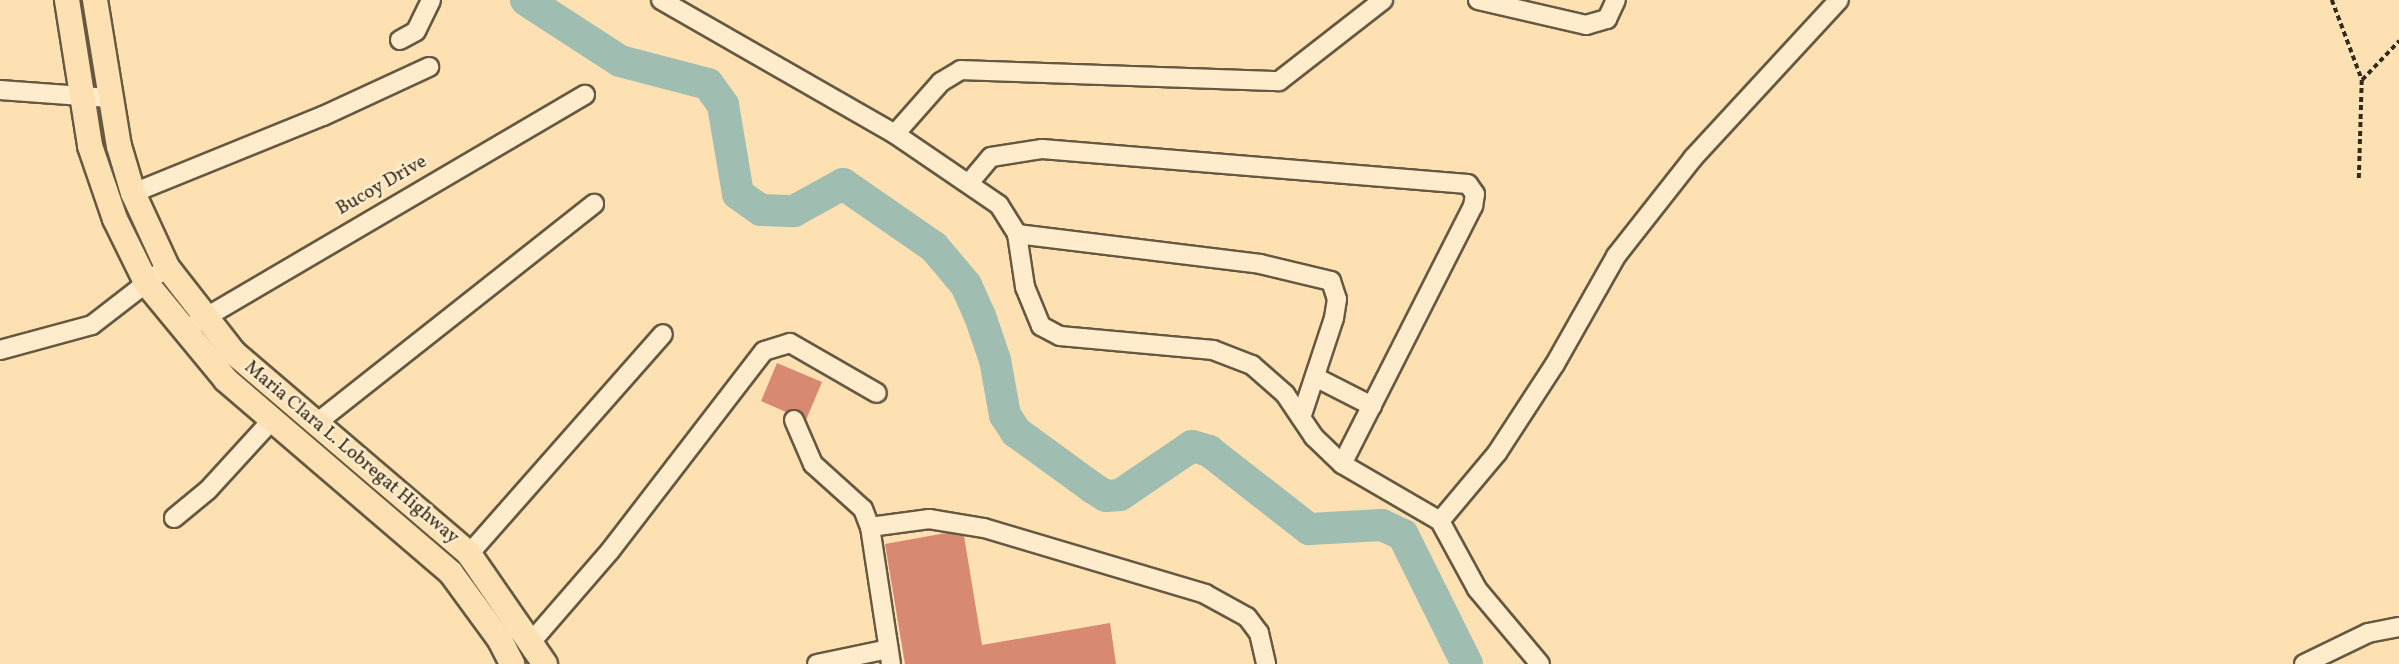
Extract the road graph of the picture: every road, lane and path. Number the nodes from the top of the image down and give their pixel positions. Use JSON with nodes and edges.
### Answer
{"nodes":[{"id":1,"x":67,"y":0,"type":"edge"},
{"id":2,"x":95,"y":0,"type":"edge"},
{"id":3,"x":431,"y":0,"type":"edge"},
{"id":4,"x":661,"y":0,"type":"edge"},
{"id":5,"x":1383,"y":0,"type":"edge"},
{"id":6,"x":1478,"y":0,"type":"edge"},
{"id":7,"x":1616,"y":0,"type":"edge"},
{"id":8,"x":1839,"y":0,"type":"edge"},
{"id":9,"x":2332,"y":0,"type":"edge"},
{"id":10,"x":400,"y":40,"type":"dead end"},
{"id":11,"x":2399,"y":41,"type":"edge"},
{"id":12,"x":429,"y":67,"type":"dead end"},
{"id":13,"x":2361,"y":80,"type":"junction"},
{"id":14,"x":0,"y":90,"type":"edge"},
{"id":15,"x":585,"y":95,"type":"dead end"},
{"id":16,"x":81,"y":96,"type":"junction"},
{"id":17,"x":109,"y":98,"type":"junction"},
{"id":18,"x":895,"y":134,"type":"junction"},
{"id":19,"x":2359,"y":180,"type":"dead end"},
{"id":20,"x":969,"y":183,"type":"junction"},
{"id":21,"x":133,"y":193,"type":"junction"},
{"id":22,"x":594,"y":204,"type":"dead end"},
{"id":23,"x":1017,"y":234,"type":"junction"},
{"id":24,"x":167,"y":267,"type":"junction"},
{"id":25,"x":146,"y":284,"type":"junction"},
{"id":26,"x":193,"y":325,"type":"junction"},
{"id":27,"x":663,"y":334,"type":"dead end"},
{"id":28,"x":0,"y":350,"type":"edge"},
{"id":29,"x":1315,"y":377,"type":"junction"},
{"id":30,"x":877,"y":393,"type":"dead end"},
{"id":31,"x":1372,"y":406,"type":"junction"},
{"id":32,"x":1301,"y":418,"type":"junction"},
{"id":33,"x":794,"y":420,"type":"dead end"},
{"id":34,"x":271,"y":421,"type":"junction"},
{"id":35,"x":314,"y":425,"type":"junction"},
{"id":36,"x":1342,"y":464,"type":"junction"},
{"id":37,"x":174,"y":518,"type":"dead end"},
{"id":38,"x":1440,"y":521,"type":"junction"},
{"id":39,"x":870,"y":527,"type":"junction"},
{"id":40,"x":469,"y":554,"type":"junction"},
{"id":41,"x":2399,"y":627,"type":"edge"},
{"id":42,"x":532,"y":641,"type":"junction"},
{"id":43,"x":890,"y":656,"type":"edge"},
{"id":44,"x":512,"y":664,"type":"edge"},
{"id":45,"x":545,"y":664,"type":"edge"},
{"id":46,"x":817,"y":664,"type":"edge"},
{"id":47,"x":1266,"y":664,"type":"edge"},
{"id":48,"x":1540,"y":664,"type":"edge"},
{"id":49,"x":2304,"y":664,"type":"edge"}],
"edges":[{"from":1,"to":16,"type":"highway","name":"Maria Clara L. Lobregat Highway"},
{"from":2,"to":17,"type":"highway","name":"Maria Clara L. Lobregat Highway"},
{"from":3,"to":10,"type":"street"},
{"from":4,"to":18,"type":"street"},
{"from":5,"to":18,"type":"street"},
{"from":6,"to":7,"type":"street"},
{"from":8,"to":38,"type":"street"},
{"from":9,"to":13,"type":"path"},
{"from":11,"to":13,"type":"path"},
{"from":12,"to":21,"type":"street"},
{"from":13,"to":19,"type":"path"},
{"from":14,"to":16,"type":"street"},
{"from":15,"to":26,"type":"street","name":"Bucoy Drive"},
{"from":16,"to":17,"type":"street"},
{"from":16,"to":25,"type":"highway","name":"Maria Clara L. Lobregat Highway"},
{"from":17,"to":21,"type":"highway","name":"Maria Clara L. Lobregat Highway"},
{"from":18,"to":20,"type":"street"},
{"from":20,"to":23,"type":"street"},
{"from":20,"to":31,"type":"street"},
{"from":21,"to":24,"type":"highway","name":"Maria Clara L. Lobregat Highway"},
{"from":22,"to":35,"type":"street"},
{"from":23,"to":29,"type":"street"},
{"from":23,"to":32,"type":"street"},
{"from":24,"to":25,"type":"street"},
{"from":24,"to":26,"type":"highway","name":"Maria Clara L. Lobregat Highway"},
{"from":25,"to":26,"type":"highway","name":"Maria Clara L. Lobregat Highway"},
{"from":25,"to":28,"type":"street"},
{"from":26,"to":34,"type":"highway","name":"Maria Clara L. Lobregat Highway"},
{"from":26,"to":35,"type":"highway","name":"Maria Clara L. Lobregat Highway"},
{"from":27,"to":40,"type":"street"},
{"from":29,"to":31,"type":"street"},
{"from":29,"to":32,"type":"street"},
{"from":30,"to":42,"type":"street"},
{"from":31,"to":36,"type":"street"},
{"from":32,"to":36,"type":"street"},
{"from":33,"to":39,"type":"street"},
{"from":34,"to":37,"type":"street"},
{"from":34,"to":44,"type":"highway","name":"Maria Clara L. Lobregat Highway"},
{"from":35,"to":40,"type":"highway","name":"Maria Clara L. Lobregat Highway"},
{"from":36,"to":38,"type":"street"},
{"from":38,"to":48,"type":"street"},
{"from":39,"to":43,"type":"street"},
{"from":39,"to":47,"type":"street"},
{"from":40,"to":42,"type":"highway","name":"Maria Clara L. Lobregat Highway"},
{"from":41,"to":49,"type":"street"},
{"from":42,"to":45,"type":"highway","name":"Maria Clara L. Lobregat Highway"},
{"from":43,"to":46,"type":"street"}]}
